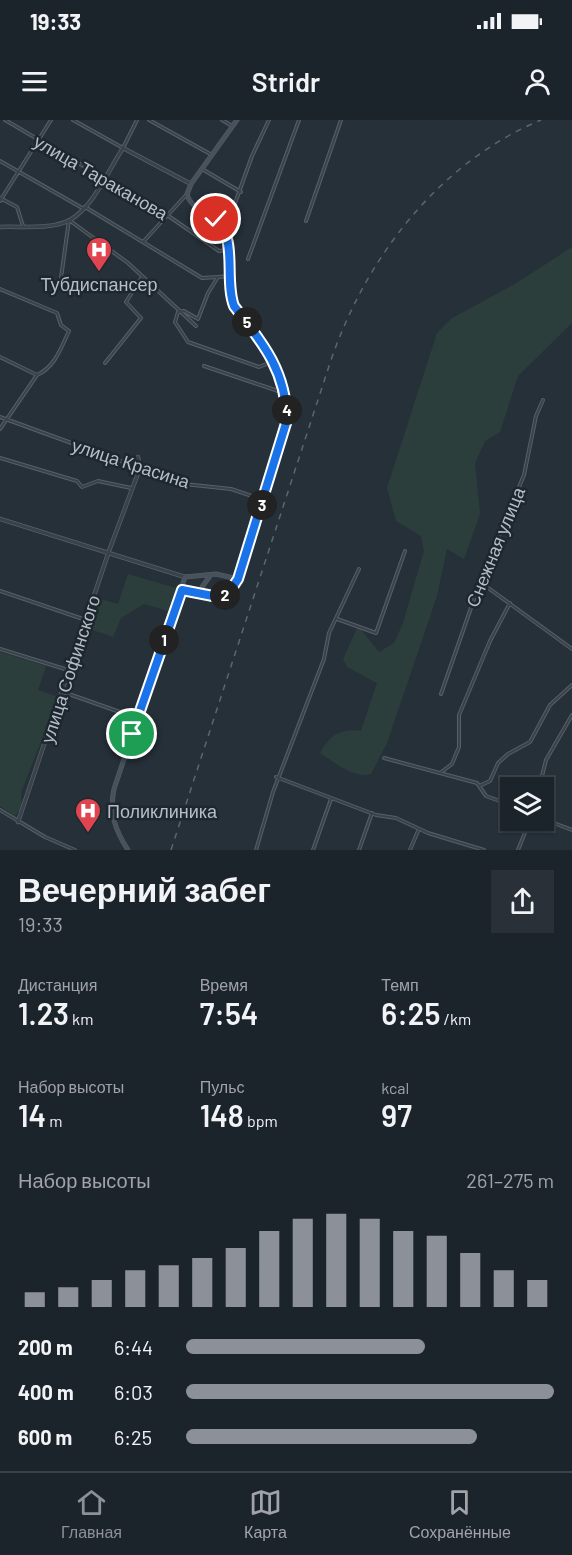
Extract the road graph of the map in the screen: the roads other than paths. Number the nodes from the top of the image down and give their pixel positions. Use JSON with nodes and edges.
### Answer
{"nodes":[{"id":1,"x":5,"y":120,"type":"edge"},
{"id":2,"x":51,"y":120,"type":"edge"},
{"id":3,"x":73,"y":120,"type":"edge"},
{"id":4,"x":137,"y":120,"type":"edge"},
{"id":5,"x":149,"y":120,"type":"edge"},
{"id":6,"x":222,"y":120,"type":"edge"},
{"id":7,"x":237,"y":120,"type":"edge"},
{"id":8,"x":269,"y":120,"type":"edge"},
{"id":9,"x":299,"y":120,"type":"edge"},
{"id":10,"x":341,"y":120,"type":"edge"},
{"id":11,"x":232,"y":126,"type":"junction"},
{"id":12,"x":39,"y":140,"type":"junction"},
{"id":13,"x":123,"y":148,"type":"junction"},
{"id":14,"x":212,"y":155,"type":"junction"},
{"id":15,"x":0,"y":161,"type":"edge"},
{"id":16,"x":202,"y":169,"type":"junction"},
{"id":17,"x":19,"y":172,"type":"junction"},
{"id":18,"x":103,"y":179,"type":"junction"},
{"id":19,"x":191,"y":184,"type":"junction"},
{"id":20,"x":241,"y":192,"type":"junction"},
{"id":21,"x":187,"y":194,"type":"junction"},
{"id":22,"x":0,"y":200,"type":"edge"},
{"id":23,"x":85,"y":208,"type":"junction"},
{"id":24,"x":167,"y":215,"type":"junction"},
{"id":25,"x":69,"y":220,"type":"junction"},
{"id":26,"x":306,"y":221,"type":"dead end"},
{"id":27,"x":23,"y":226,"type":"junction"},
{"id":28,"x":0,"y":227,"type":"edge"},
{"id":29,"x":225,"y":231,"type":"junction"},
{"id":30,"x":143,"y":242,"type":"junction"},
{"id":31,"x":228,"y":250,"type":"junction"},
{"id":32,"x":248,"y":259,"type":"dead end"},
{"id":33,"x":229,"y":276,"type":"junction"},
{"id":34,"x":218,"y":277,"type":"junction"},
{"id":35,"x":62,"y":278,"type":"dead end"},
{"id":36,"x":142,"y":278,"type":"junction"},
{"id":37,"x":0,"y":289,"type":"edge"},
{"id":38,"x":178,"y":312,"type":"junction"},
{"id":39,"x":196,"y":326,"type":"dead end"},
{"id":40,"x":0,"y":357,"type":"edge"},
{"id":41,"x":274,"y":361,"type":"junction"},
{"id":42,"x":105,"y":363,"type":"dead end"},
{"id":43,"x":204,"y":366,"type":"dead end"},
{"id":44,"x":37,"y":375,"type":"junction"},
{"id":45,"x":284,"y":393,"type":"junction"},
{"id":46,"x":543,"y":399,"type":"dead end"},
{"id":47,"x":0,"y":417,"type":"edge"},
{"id":48,"x":7,"y":422,"type":"junction"},
{"id":49,"x":0,"y":429,"type":"edge"},
{"id":50,"x":138,"y":457,"type":"dead end"},
{"id":51,"x":0,"y":458,"type":"edge"},
{"id":52,"x":140,"y":468,"type":"junction"},
{"id":53,"x":131,"y":488,"type":"junction"},
{"id":54,"x":264,"y":500,"type":"junction"},
{"id":55,"x":0,"y":519,"type":"edge"},
{"id":56,"x":109,"y":551,"type":"junction"},
{"id":57,"x":405,"y":551,"type":"dead end"},
{"id":58,"x":359,"y":569,"type":"dead end"},
{"id":59,"x":210,"y":575,"type":"junction"},
{"id":60,"x":185,"y":577,"type":"junction"},
{"id":61,"x":238,"y":579,"type":"junction"},
{"id":62,"x":480,"y":582,"type":"junction"},
{"id":63,"x":182,"y":590,"type":"junction"},
{"id":64,"x":0,"y":591,"type":"edge"},
{"id":65,"x":204,"y":593,"type":"junction"},
{"id":66,"x":510,"y":603,"type":"junction"},
{"id":67,"x":337,"y":619,"type":"junction"},
{"id":68,"x":86,"y":620,"type":"junction"},
{"id":69,"x":0,"y":649,"type":"edge"},
{"id":70,"x":572,"y":650,"type":"edge"},
{"id":71,"x":68,"y":670,"type":"junction"},
{"id":72,"x":572,"y":685,"type":"edge"},
{"id":73,"x":63,"y":692,"type":"junction"},
{"id":74,"x":441,"y":694,"type":"dead end"},
{"id":75,"x":572,"y":716,"type":"edge"},
{"id":76,"x":138,"y":718,"type":"junction"},
{"id":77,"x":384,"y":758,"type":"dead end"},
{"id":78,"x":440,"y":773,"type":"junction"},
{"id":79,"x":542,"y":777,"type":"edge"},
{"id":80,"x":278,"y":778,"type":"junction"},
{"id":81,"x":479,"y":786,"type":"junction"},
{"id":82,"x":332,"y":798,"type":"junction"},
{"id":83,"x":500,"y":801,"type":"edge"},
{"id":84,"x":1,"y":812,"type":"edge"},
{"id":85,"x":372,"y":813,"type":"junction"},
{"id":86,"x":18,"y":822,"type":"junction"},
{"id":87,"x":554,"y":823,"type":"edge"},
{"id":88,"x":419,"y":829,"type":"junction"},
{"id":89,"x":572,"y":830,"type":"edge"},
{"id":90,"x":526,"y":831,"type":"edge"},
{"id":91,"x":468,"y":845,"type":"junction"},
{"id":92,"x":127,"y":848,"type":"edge"},
{"id":93,"x":75,"y":850,"type":"edge"},
{"id":94,"x":122,"y":850,"type":"edge"},
{"id":95,"x":256,"y":850,"type":"edge"},
{"id":96,"x":313,"y":850,"type":"edge"},
{"id":97,"x":359,"y":850,"type":"edge"},
{"id":98,"x":410,"y":850,"type":"edge"},
{"id":99,"x":467,"y":850,"type":"edge"},
{"id":100,"x":484,"y":850,"type":"edge"},
{"id":101,"x":518,"y":850,"type":"edge"}],
"edges":[{"from":1,"to":12,"type":"street","name":"улица Тараканова"},
{"from":2,"to":12,"type":"street"},
{"from":3,"to":13,"type":"street"},
{"from":4,"to":13,"type":"street"},
{"from":5,"to":14,"type":"street"},
{"from":6,"to":11,"type":"street"},
{"from":7,"to":11,"type":"main road"},
{"from":8,"to":20,"type":"street"},
{"from":9,"to":32,"type":"street"},
{"from":10,"to":26,"type":"street"},
{"from":11,"to":14,"type":"main road"},
{"from":12,"to":17,"type":"street"},
{"from":12,"to":18,"type":"street","name":"улица Тараканова"},
{"from":13,"to":18,"type":"street"},
{"from":13,"to":19,"type":"street"},
{"from":14,"to":16,"type":"main road"},
{"from":15,"to":17,"type":"street"},
{"from":16,"to":19,"type":"main road"},
{"from":16,"to":20,"type":"street"},
{"from":17,"to":22,"type":"street"},
{"from":17,"to":23,"type":"street"},
{"from":18,"to":23,"type":"street"},
{"from":18,"to":24,"type":"street","name":"улица Тараканова"},
{"from":19,"to":21,"type":"main road"},
{"from":20,"to":29,"type":"street"},
{"from":21,"to":24,"type":"street"},
{"from":21,"to":29,"type":"main road"},
{"from":22,"to":27,"type":"street"},
{"from":23,"to":25,"type":"street"},
{"from":23,"to":30,"type":"street"},
{"from":24,"to":30,"type":"street"},
{"from":24,"to":31,"type":"street","name":"улица Тараканова"},
{"from":25,"to":27,"type":"street"},
{"from":25,"to":35,"type":"street"},
{"from":25,"to":36,"type":"street"},
{"from":27,"to":28,"type":"street"},
{"from":29,"to":31,"type":"main road"},
{"from":30,"to":34,"type":"street"},
{"from":31,"to":33,"type":"main road"},
{"from":33,"to":34,"type":"street"},
{"from":33,"to":41,"type":"main road"},
{"from":34,"to":38,"type":"street"},
{"from":36,"to":38,"type":"street"},
{"from":36,"to":42,"type":"street"},
{"from":37,"to":44,"type":"street"},
{"from":38,"to":39,"type":"street"},
{"from":38,"to":41,"type":"street"},
{"from":40,"to":44,"type":"street"},
{"from":41,"to":45,"type":"main road"},
{"from":43,"to":45,"type":"street"},
{"from":44,"to":48,"type":"street"},
{"from":45,"to":54,"type":"main road"},
{"from":46,"to":62,"type":"street","name":"Снежная улица"},
{"from":47,"to":48,"type":"street","name":"улица Красина"},
{"from":48,"to":49,"type":"street"},
{"from":48,"to":52,"type":"street","name":"улица Красина"},
{"from":50,"to":52,"type":"street"},
{"from":51,"to":53,"type":"street"},
{"from":52,"to":53,"type":"street","name":"улица Софинского"},
{"from":52,"to":54,"type":"street","name":"улица Красина"},
{"from":53,"to":56,"type":"street","name":"улица Софинского"},
{"from":54,"to":61,"type":"main road"},
{"from":55,"to":56,"type":"street"},
{"from":56,"to":60,"type":"street"},
{"from":56,"to":68,"type":"street","name":"улица Софинского"},
{"from":57,"to":67,"type":"street"},
{"from":58,"to":67,"type":"street"},
{"from":59,"to":60,"type":"main road"},
{"from":59,"to":61,"type":"main road"},
{"from":59,"to":65,"type":"main road"},
{"from":60,"to":63,"type":"main road"},
{"from":61,"to":65,"type":"main road"},
{"from":62,"to":66,"type":"street"},
{"from":62,"to":74,"type":"street","name":"Снежная улица"},
{"from":63,"to":65,"type":"main road"},
{"from":63,"to":76,"type":"main road"},
{"from":64,"to":68,"type":"street"},
{"from":66,"to":70,"type":"street"},
{"from":66,"to":78,"type":"street"},
{"from":67,"to":80,"type":"street"},
{"from":68,"to":71,"type":"street","name":"улица Софинского"},
{"from":69,"to":71,"type":"street"},
{"from":71,"to":73,"type":"street","name":"улица Софинского"},
{"from":72,"to":81,"type":"street"},
{"from":73,"to":76,"type":"street"},
{"from":73,"to":86,"type":"street","name":"улица Софинского"},
{"from":75,"to":79,"type":"street"},
{"from":76,"to":92,"type":"main road"},
{"from":77,"to":78,"type":"street"},
{"from":78,"to":81,"type":"street"},
{"from":80,"to":82,"type":"street"},
{"from":80,"to":95,"type":"street"},
{"from":81,"to":83,"type":"street"},
{"from":82,"to":85,"type":"street"},
{"from":82,"to":96,"type":"street"},
{"from":84,"to":86,"type":"street"},
{"from":85,"to":88,"type":"street"},
{"from":85,"to":97,"type":"street"},
{"from":86,"to":93,"type":"street"},
{"from":87,"to":89,"type":"street"},
{"from":88,"to":91,"type":"street"},
{"from":88,"to":98,"type":"street"},
{"from":90,"to":101,"type":"street"},
{"from":91,"to":99,"type":"street"},
{"from":91,"to":100,"type":"street"},
{"from":92,"to":94,"type":"street"}]}
